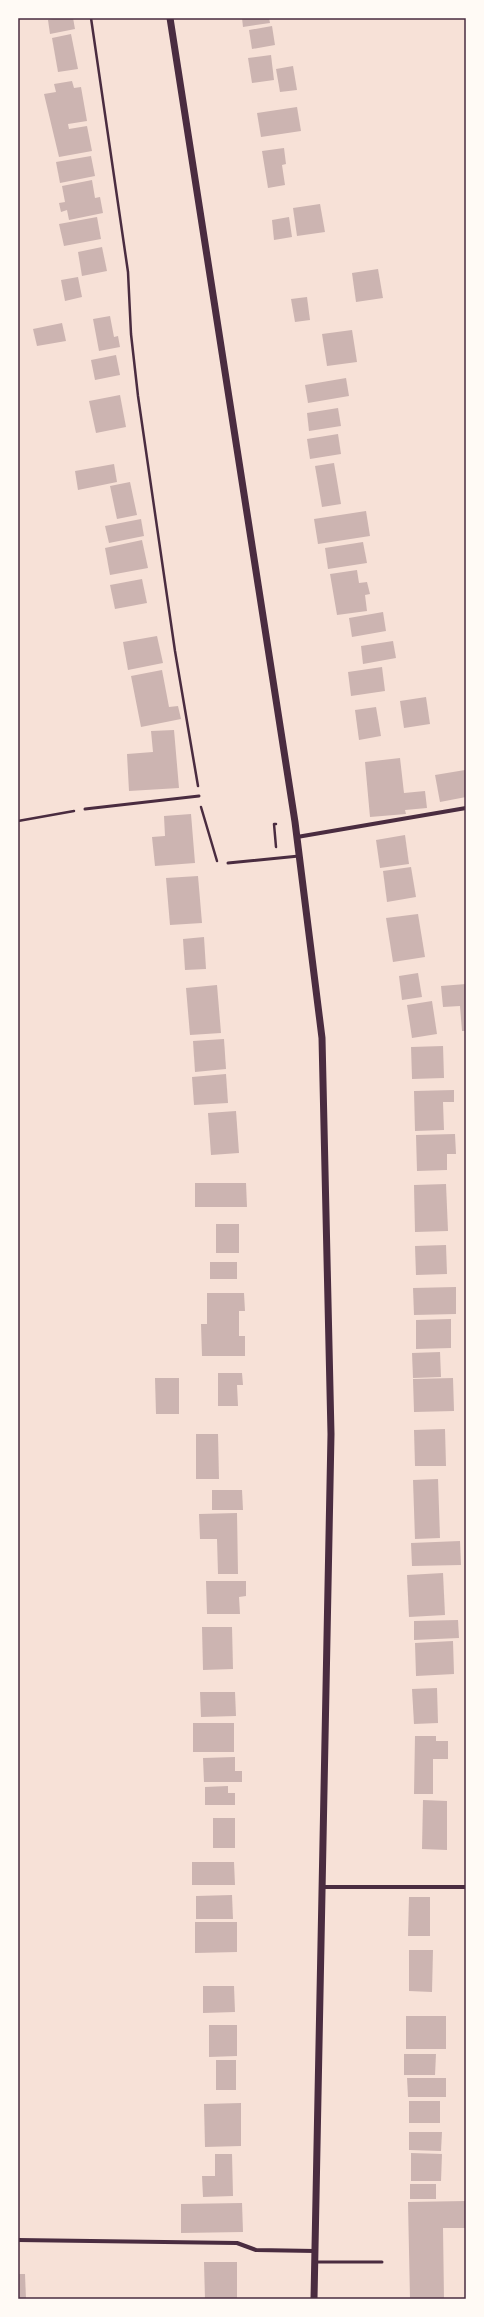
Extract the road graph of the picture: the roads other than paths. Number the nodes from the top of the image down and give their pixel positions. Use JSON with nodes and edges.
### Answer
{"nodes":[{"id":1,"x":170,"y":18,"type":"edge"},
{"id":2,"x":199,"y":796,"type":"road end"},
{"id":3,"x":466,"y":808,"type":"edge"},
{"id":4,"x":85,"y":809,"type":"road end"},
{"id":5,"x":297,"y":837,"type":"junction"},
{"id":6,"x":299,"y":856,"type":"junction"},
{"id":7,"x":228,"y":864,"type":"dead end"},
{"id":8,"x":322,"y":1887,"type":"junction"},
{"id":9,"x":466,"y":1887,"type":"edge"},
{"id":10,"x":18,"y":2240,"type":"edge"},
{"id":11,"x":315,"y":2251,"type":"junction"},
{"id":12,"x":315,"y":2262,"type":"junction"},
{"id":13,"x":382,"y":2262,"type":"dead end"},
{"id":14,"x":314,"y":2299,"type":"edge"}],
"edges":[{"from":1,"to":5,"type":"street"},
{"from":2,"to":4,"type":"lane"},
{"from":3,"to":5,"type":"street"},
{"from":5,"to":6,"type":"street"},
{"from":6,"to":7,"type":"lane"},
{"from":6,"to":8,"type":"street"},
{"from":8,"to":9,"type":"street"},
{"from":8,"to":11,"type":"street"},
{"from":10,"to":11,"type":"street"},
{"from":11,"to":12,"type":"street"},
{"from":12,"to":13,"type":"lane"},
{"from":12,"to":14,"type":"street"}]}
